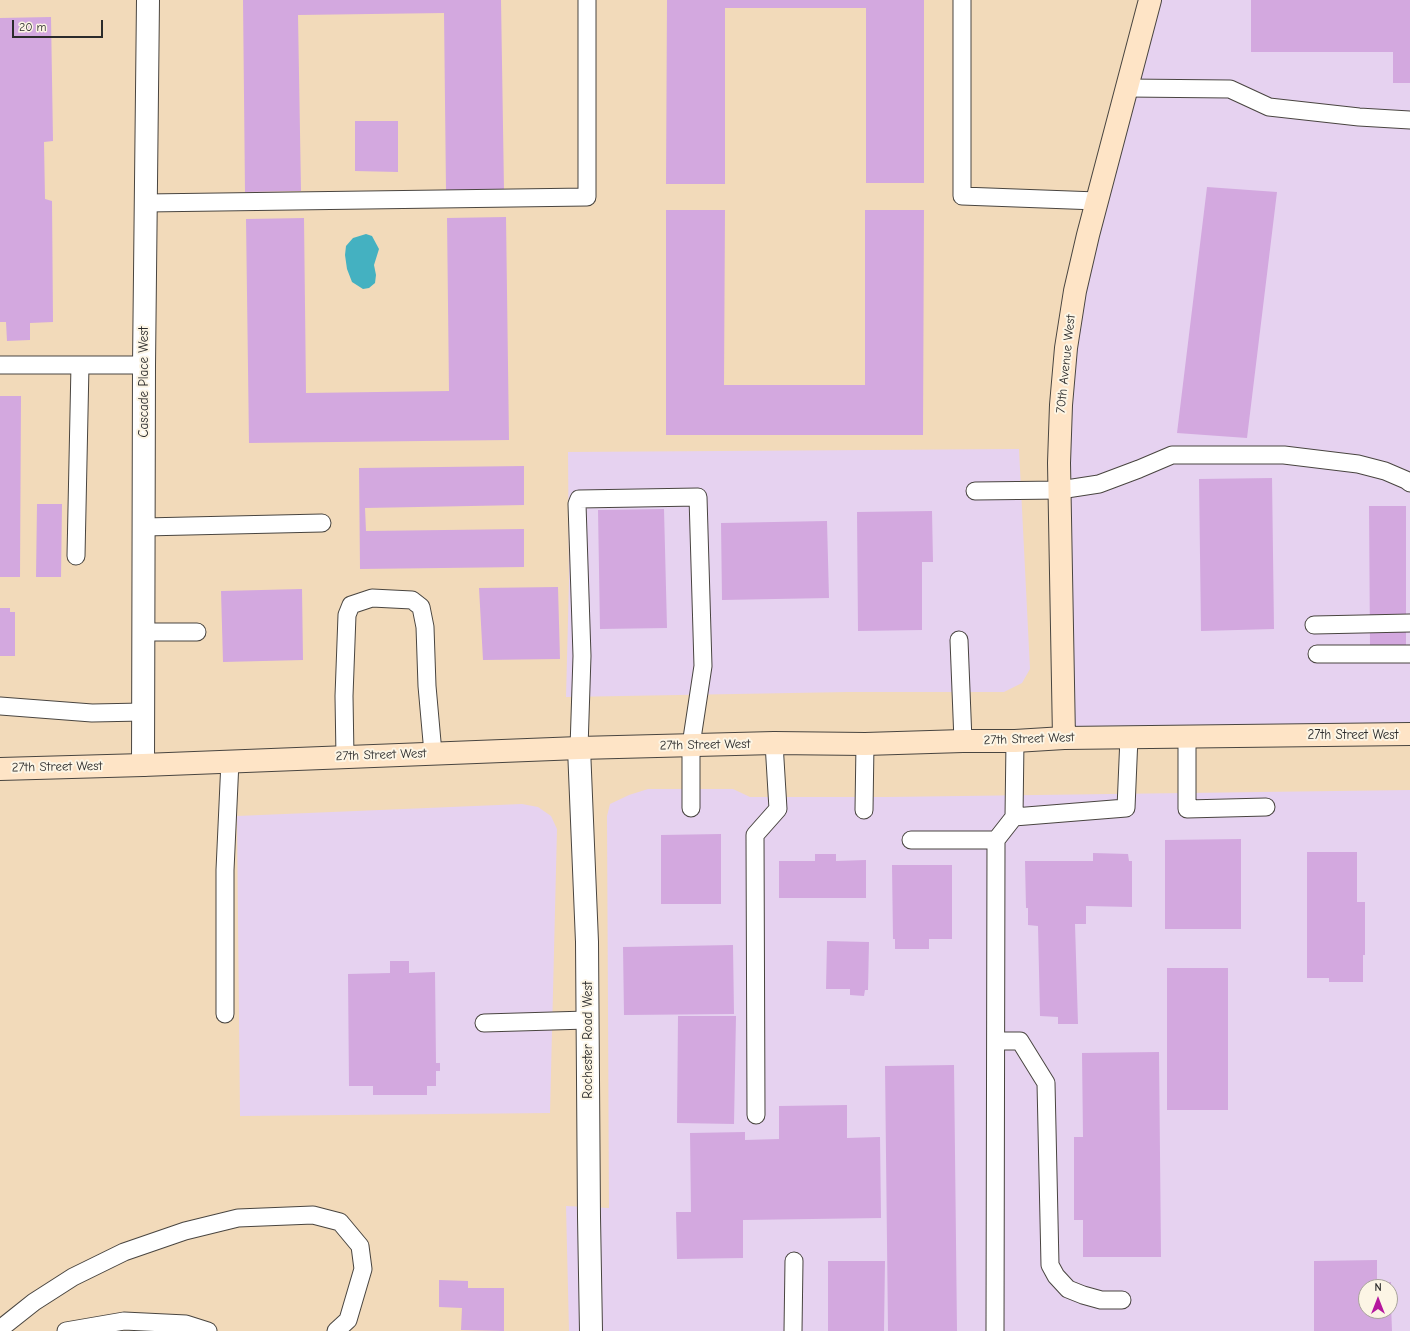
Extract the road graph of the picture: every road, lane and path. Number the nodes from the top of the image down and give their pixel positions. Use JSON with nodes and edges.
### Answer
{"nodes":[{"id":1,"x":148,"y":0,"type":"edge"},
{"id":2,"x":587,"y":0,"type":"edge"},
{"id":3,"x":962,"y":0,"type":"edge"},
{"id":4,"x":1150,"y":0,"type":"edge"},
{"id":5,"x":1127,"y":88,"type":"junction"},
{"id":6,"x":1410,"y":120,"type":"edge"},
{"id":7,"x":1097,"y":201,"type":"junction"},
{"id":8,"x":146,"y":203,"type":"junction"},
{"id":9,"x":0,"y":365,"type":"edge"},
{"id":10,"x":80,"y":365,"type":"junction"},
{"id":11,"x":144,"y":365,"type":"junction"},
{"id":12,"x":1410,"y":483,"type":"edge"},
{"id":13,"x":1060,"y":490,"type":"junction"},
{"id":14,"x":975,"y":491,"type":"dead end"},
{"id":15,"x":322,"y":523,"type":"dead end"},
{"id":16,"x":144,"y":527,"type":"junction"},
{"id":17,"x":76,"y":556,"type":"dead end"},
{"id":18,"x":1410,"y":623,"type":"edge"},
{"id":19,"x":1314,"y":625,"type":"dead end"},
{"id":20,"x":143,"y":632,"type":"junction"},
{"id":21,"x":197,"y":632,"type":"dead end"},
{"id":22,"x":959,"y":640,"type":"dead end"},
{"id":23,"x":1317,"y":654,"type":"dead end"},
{"id":24,"x":1410,"y":654,"type":"edge"},
{"id":25,"x":0,"y":706,"type":"edge"},
{"id":26,"x":143,"y":712,"type":"junction"},
{"id":27,"x":1410,"y":734,"type":"edge"},
{"id":28,"x":1129,"y":737,"type":"junction"},
{"id":29,"x":1186,"y":737,"type":"junction"},
{"id":30,"x":1064,"y":738,"type":"junction"},
{"id":31,"x":963,"y":741,"type":"junction"},
{"id":32,"x":1015,"y":741,"type":"junction"},
{"id":33,"x":774,"y":743,"type":"junction"},
{"id":34,"x":865,"y":744,"type":"junction"},
{"id":35,"x":691,"y":745,"type":"junction"},
{"id":36,"x":580,"y":748,"type":"junction"},
{"id":37,"x":434,"y":753,"type":"junction"},
{"id":38,"x":345,"y":757,"type":"junction"},
{"id":39,"x":230,"y":761,"type":"junction"},
{"id":40,"x":142,"y":765,"type":"junction"},
{"id":41,"x":0,"y":769,"type":"edge"},
{"id":42,"x":1266,"y":807,"type":"dead end"},
{"id":43,"x":691,"y":808,"type":"dead end"},
{"id":44,"x":864,"y":810,"type":"dead end"},
{"id":45,"x":1014,"y":816,"type":"junction"},
{"id":46,"x":911,"y":840,"type":"dead end"},
{"id":47,"x":996,"y":840,"type":"junction"},
{"id":48,"x":225,"y":1014,"type":"dead end"},
{"id":49,"x":587,"y":1020,"type":"junction"},
{"id":50,"x":484,"y":1023,"type":"dead end"},
{"id":51,"x":996,"y":1040,"type":"junction"},
{"id":52,"x":756,"y":1115,"type":"dead end"},
{"id":53,"x":794,"y":1261,"type":"dead end"},
{"id":54,"x":1122,"y":1300,"type":"dead end"},
{"id":55,"x":0,"y":1329,"type":"edge"},
{"id":56,"x":66,"y":1331,"type":"edge"},
{"id":57,"x":208,"y":1331,"type":"edge"},
{"id":58,"x":336,"y":1331,"type":"edge"},
{"id":59,"x":591,"y":1331,"type":"edge"},
{"id":60,"x":793,"y":1331,"type":"edge"},
{"id":61,"x":995,"y":1331,"type":"edge"}],
"edges":[{"from":1,"to":8,"type":"street","name":"Cascade Place West"},
{"from":2,"to":8,"type":"lane"},
{"from":3,"to":7,"type":"lane"},
{"from":4,"to":5,"type":"main road","name":"70th Avenue West"},
{"from":5,"to":6,"type":"lane"},
{"from":5,"to":7,"type":"main road","name":"70th Avenue West"},
{"from":7,"to":13,"type":"main road","name":"70th Avenue West"},
{"from":8,"to":11,"type":"street","name":"Cascade Place West"},
{"from":9,"to":10,"type":"lane"},
{"from":10,"to":11,"type":"lane"},
{"from":10,"to":17,"type":"lane"},
{"from":11,"to":16,"type":"street","name":"Cascade Place West"},
{"from":12,"to":13,"type":"lane"},
{"from":13,"to":14,"type":"lane"},
{"from":13,"to":30,"type":"main road","name":"70th Avenue West"},
{"from":15,"to":16,"type":"lane"},
{"from":16,"to":20,"type":"street","name":"Cascade Place West"},
{"from":18,"to":19,"type":"lane"},
{"from":20,"to":21,"type":"lane"},
{"from":20,"to":26,"type":"street","name":"Cascade Place West"},
{"from":22,"to":31,"type":"lane"},
{"from":23,"to":24,"type":"lane"},
{"from":25,"to":26,"type":"lane"},
{"from":26,"to":40,"type":"street","name":"Cascade Place West"},
{"from":27,"to":29,"type":"main road","name":"27th Street West"},
{"from":28,"to":29,"type":"main road","name":"27th Street West"},
{"from":28,"to":30,"type":"main road","name":"27th Street West"},
{"from":28,"to":45,"type":"lane"},
{"from":29,"to":42,"type":"lane"},
{"from":30,"to":32,"type":"main road","name":"27th Street West"},
{"from":31,"to":32,"type":"main road","name":"27th Street West"},
{"from":31,"to":34,"type":"main road","name":"27th Street West"},
{"from":32,"to":45,"type":"lane"},
{"from":33,"to":34,"type":"main road","name":"27th Street West"},
{"from":33,"to":35,"type":"main road","name":"27th Street West"},
{"from":33,"to":52,"type":"lane"},
{"from":34,"to":44,"type":"lane"},
{"from":35,"to":36,"type":"main road","name":"27th Street West"},
{"from":35,"to":36,"type":"lane"},
{"from":35,"to":43,"type":"lane"},
{"from":36,"to":37,"type":"main road","name":"27th Street West"},
{"from":36,"to":49,"type":"street","name":"Rochester Road West"},
{"from":37,"to":38,"type":"main road","name":"27th Street West"},
{"from":37,"to":38,"type":"lane"},
{"from":38,"to":39,"type":"main road","name":"27th Street West"},
{"from":39,"to":40,"type":"main road","name":"27th Street West"},
{"from":39,"to":48,"type":"lane"},
{"from":40,"to":41,"type":"main road","name":"27th Street West"},
{"from":45,"to":47,"type":"lane"},
{"from":46,"to":47,"type":"lane"},
{"from":47,"to":51,"type":"lane"},
{"from":49,"to":50,"type":"lane"},
{"from":49,"to":59,"type":"street","name":"Rochester Road West"},
{"from":51,"to":54,"type":"lane"},
{"from":51,"to":61,"type":"lane"},
{"from":53,"to":60,"type":"lane"},
{"from":55,"to":58,"type":"lane"},
{"from":56,"to":57,"type":"lane"}]}
